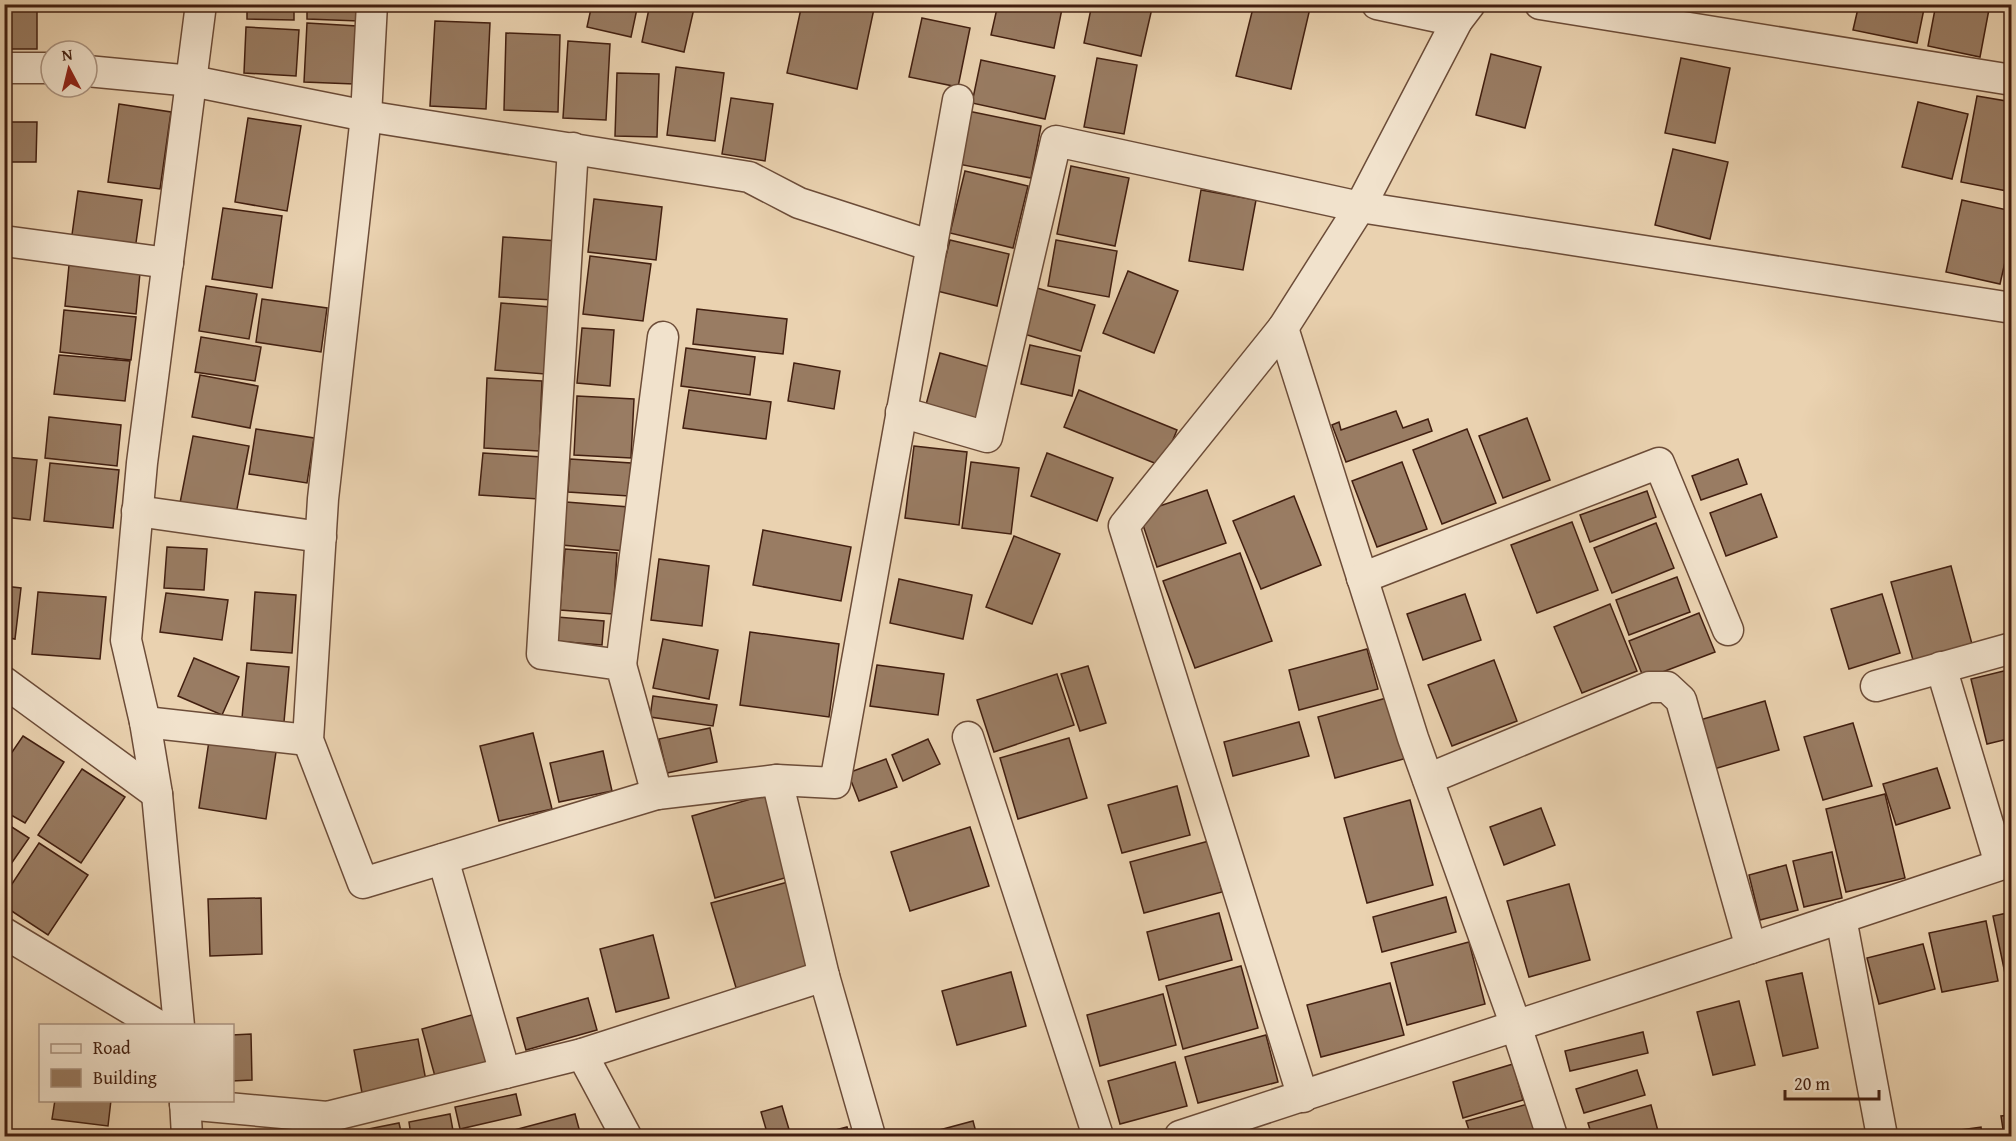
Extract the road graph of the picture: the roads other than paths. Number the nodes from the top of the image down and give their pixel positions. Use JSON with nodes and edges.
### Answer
{"nodes":[{"id":1,"x":201,"y":4,"type":"edge"},
{"id":2,"x":372,"y":4,"type":"edge"},
{"id":3,"x":1377,"y":4,"type":"edge"},
{"id":4,"x":1540,"y":4,"type":"edge"},
{"id":5,"x":1463,"y":13,"type":"edge"},
{"id":6,"x":4,"y":68,"type":"edge"},
{"id":7,"x":39,"y":68,"type":"edge"},
{"id":8,"x":99,"y":73,"type":"edge"},
{"id":9,"x":2012,"y":80,"type":"edge"},
{"id":10,"x":192,"y":81,"type":"junction"},
{"id":11,"x":958,"y":100,"type":"dead end"},
{"id":12,"x":366,"y":116,"type":"junction"},
{"id":13,"x":573,"y":148,"type":"junction"},
{"id":14,"x":1360,"y":207,"type":"junction"},
{"id":15,"x":4,"y":241,"type":"edge"},
{"id":16,"x":932,"y":246,"type":"junction"},
{"id":17,"x":168,"y":263,"type":"junction"},
{"id":18,"x":2012,"y":308,"type":"edge"},
{"id":19,"x":1283,"y":328,"type":"junction"},
{"id":20,"x":663,"y":337,"type":"dead end"},
{"id":21,"x":902,"y":412,"type":"junction"},
{"id":22,"x":137,"y":511,"type":"junction"},
{"id":23,"x":321,"y":537,"type":"junction"},
{"id":24,"x":1362,"y":578,"type":"junction"},
{"id":25,"x":1728,"y":630,"type":"dead end"},
{"id":26,"x":2012,"y":648,"type":"edge"},
{"id":27,"x":621,"y":665,"type":"junction"},
{"id":28,"x":1941,"y":667,"type":"junction"},
{"id":29,"x":4,"y":682,"type":"edge"},
{"id":30,"x":1876,"y":686,"type":"dead end"},
{"id":31,"x":145,"y":723,"type":"junction"},
{"id":32,"x":968,"y":737,"type":"dead end"},
{"id":33,"x":308,"y":740,"type":"junction"},
{"id":34,"x":1428,"y":778,"type":"junction"},
{"id":35,"x":777,"y":780,"type":"junction"},
{"id":36,"x":158,"y":794,"type":"junction"},
{"id":37,"x":657,"y":794,"type":"junction"},
{"id":38,"x":442,"y":859,"type":"junction"},
{"id":39,"x":2006,"y":862,"type":"edge"},
{"id":40,"x":1841,"y":918,"type":"junction"},
{"id":41,"x":4,"y":933,"type":"edge"},
{"id":42,"x":1751,"y":948,"type":"junction"},
{"id":43,"x":824,"y":976,"type":"junction"},
{"id":44,"x":156,"y":1024,"type":"edge"},
{"id":45,"x":179,"y":1024,"type":"edge"},
{"id":46,"x":1516,"y":1026,"type":"junction"},
{"id":47,"x":582,"y":1054,"type":"junction"},
{"id":48,"x":505,"y":1073,"type":"junction"},
{"id":49,"x":1303,"y":1097,"type":"junction"},
{"id":50,"x":185,"y":1102,"type":"edge"},
{"id":51,"x":1229,"y":1130,"type":"edge"},
{"id":52,"x":187,"y":1137,"type":"edge"},
{"id":53,"x":626,"y":1137,"type":"edge"},
{"id":54,"x":870,"y":1137,"type":"edge"},
{"id":55,"x":1098,"y":1137,"type":"edge"},
{"id":56,"x":1180,"y":1137,"type":"edge"},
{"id":57,"x":1552,"y":1137,"type":"edge"},
{"id":58,"x":1882,"y":1137,"type":"edge"}],
"edges":[{"from":1,"to":10,"type":"street"},
{"from":2,"to":12,"type":"street"},
{"from":3,"to":5,"type":"street"},
{"from":4,"to":9,"type":"street"},
{"from":5,"to":14,"type":"street"},
{"from":6,"to":7,"type":"street"},
{"from":8,"to":10,"type":"street"},
{"from":10,"to":12,"type":"street"},
{"from":10,"to":17,"type":"street"},
{"from":11,"to":16,"type":"street"},
{"from":12,"to":13,"type":"street"},
{"from":12,"to":23,"type":"street"},
{"from":13,"to":16,"type":"street"},
{"from":13,"to":27,"type":"street"},
{"from":14,"to":18,"type":"street"},
{"from":14,"to":19,"type":"street"},
{"from":14,"to":21,"type":"street"},
{"from":15,"to":17,"type":"street"},
{"from":16,"to":21,"type":"street"},
{"from":17,"to":22,"type":"street"},
{"from":19,"to":24,"type":"street"},
{"from":19,"to":49,"type":"street"},
{"from":20,"to":27,"type":"street"},
{"from":21,"to":35,"type":"street"},
{"from":22,"to":23,"type":"street"},
{"from":22,"to":31,"type":"street"},
{"from":23,"to":33,"type":"street"},
{"from":24,"to":25,"type":"street"},
{"from":24,"to":34,"type":"street"},
{"from":26,"to":28,"type":"street"},
{"from":27,"to":37,"type":"street"},
{"from":28,"to":30,"type":"street"},
{"from":28,"to":39,"type":"street"},
{"from":29,"to":36,"type":"street"},
{"from":31,"to":33,"type":"street"},
{"from":31,"to":36,"type":"street"},
{"from":32,"to":55,"type":"street"},
{"from":33,"to":38,"type":"street"},
{"from":34,"to":42,"type":"street"},
{"from":34,"to":46,"type":"street"},
{"from":35,"to":37,"type":"street"},
{"from":35,"to":43,"type":"street"},
{"from":36,"to":45,"type":"street"},
{"from":37,"to":38,"type":"street"},
{"from":38,"to":48,"type":"street"},
{"from":39,"to":40,"type":"street"},
{"from":40,"to":42,"type":"street"},
{"from":40,"to":58,"type":"street"},
{"from":41,"to":44,"type":"street"},
{"from":42,"to":46,"type":"street"},
{"from":43,"to":47,"type":"street"},
{"from":43,"to":54,"type":"street"},
{"from":46,"to":49,"type":"street"},
{"from":46,"to":57,"type":"street"},
{"from":47,"to":48,"type":"street"},
{"from":47,"to":53,"type":"street"},
{"from":48,"to":50,"type":"street"},
{"from":49,"to":51,"type":"street"},
{"from":50,"to":52,"type":"street"},
{"from":51,"to":56,"type":"street"}]}
